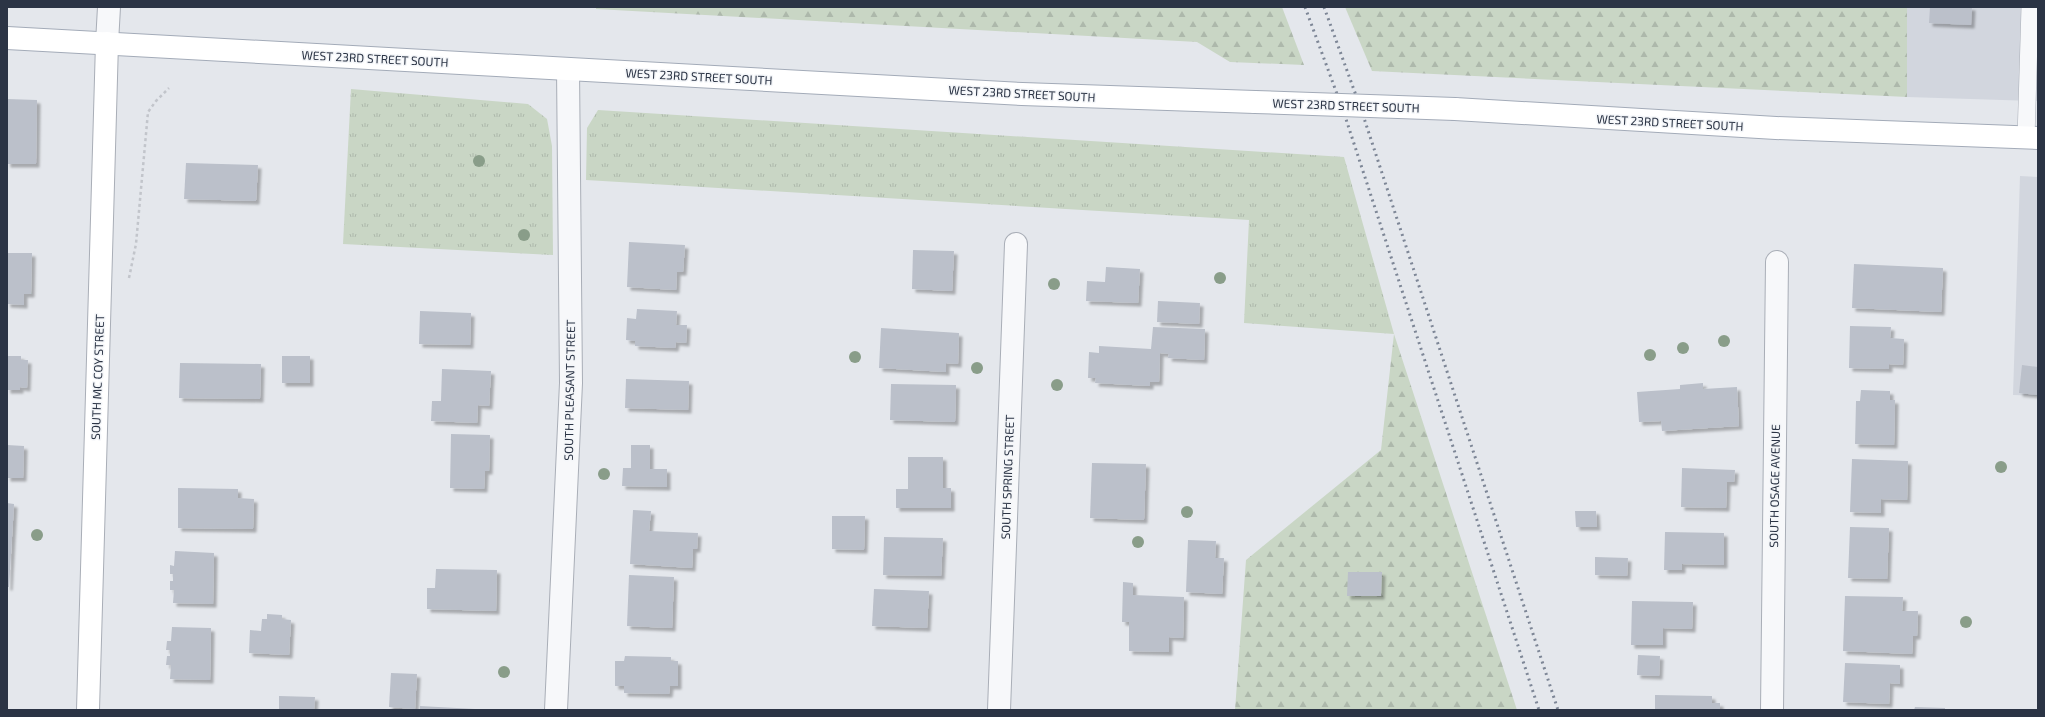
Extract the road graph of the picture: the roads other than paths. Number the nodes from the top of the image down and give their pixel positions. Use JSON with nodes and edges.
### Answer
{"nodes":[{"id":1,"x":109,"y":7,"type":"edge"},
{"id":2,"x":2030,"y":7,"type":"edge"},
{"id":3,"x":7,"y":38,"type":"edge"},
{"id":4,"x":107,"y":43,"type":"junction"},
{"id":5,"x":568,"y":69,"type":"junction"},
{"id":6,"x":2032,"y":138,"type":"edge"},
{"id":7,"x":1016,"y":244,"type":"dead end"},
{"id":8,"x":1777,"y":262,"type":"dead end"},
{"id":9,"x":88,"y":710,"type":"edge"},
{"id":10,"x":556,"y":710,"type":"edge"},
{"id":11,"x":999,"y":710,"type":"edge"},
{"id":12,"x":1772,"y":710,"type":"edge"}],
"edges":[{"from":1,"to":4,"type":"street"},
{"from":2,"to":6,"type":"lane"},
{"from":3,"to":4,"type":"main road","name":"WEST 23RD STREET SOUTH"},
{"from":4,"to":5,"type":"main road","name":"WEST 23RD STREET SOUTH"},
{"from":4,"to":9,"type":"main road","name":"SOUTH MC COY STREET"},
{"from":5,"to":6,"type":"main road","name":"WEST 23RD STREET SOUTH","bridge":true},
{"from":5,"to":10,"type":"street","name":"SOUTH PLEASANT STREET"},
{"from":7,"to":11,"type":"street","name":"SOUTH SPRING STREET"},
{"from":8,"to":12,"type":"street","name":"SOUTH OSAGE AVENUE"}]}
